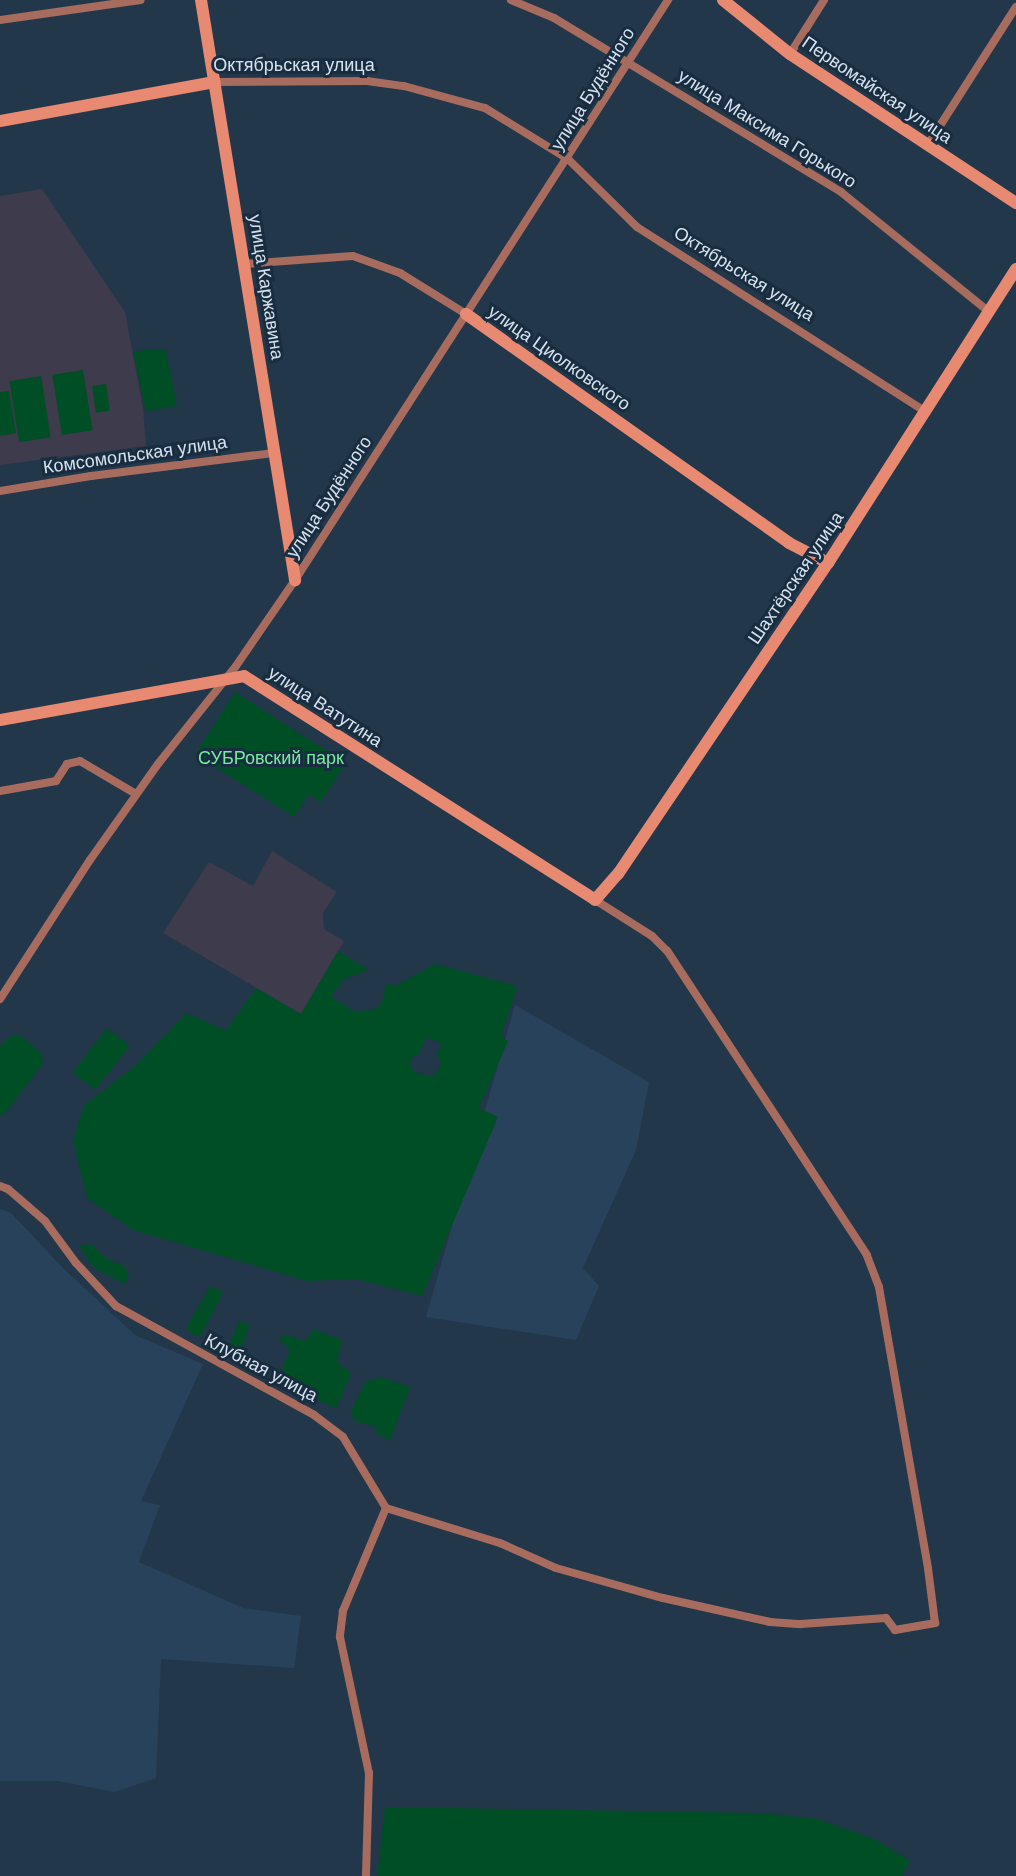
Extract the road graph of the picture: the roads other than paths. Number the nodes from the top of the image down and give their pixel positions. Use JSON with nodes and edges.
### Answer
{"nodes":[{"id":1,"x":141,"y":0,"type":"edge"},
{"id":2,"x":201,"y":0,"type":"edge"},
{"id":3,"x":511,"y":0,"type":"edge"},
{"id":4,"x":668,"y":0,"type":"edge"},
{"id":5,"x":723,"y":0,"type":"edge"},
{"id":6,"x":824,"y":0,"type":"edge"},
{"id":7,"x":1016,"y":7,"type":"edge"},
{"id":8,"x":0,"y":20,"type":"edge"},
{"id":9,"x":790,"y":54,"type":"junction"},
{"id":10,"x":628,"y":62,"type":"junction"},
{"id":11,"x":214,"y":82,"type":"junction"},
{"id":12,"x":0,"y":121,"type":"edge"},
{"id":13,"x":927,"y":146,"type":"junction"},
{"id":14,"x":568,"y":159,"type":"junction"},
{"id":15,"x":1016,"y":203,"type":"edge"},
{"id":16,"x":244,"y":264,"type":"junction"},
{"id":17,"x":1016,"y":269,"type":"edge"},
{"id":18,"x":988,"y":311,"type":"junction"},
{"id":19,"x":466,"y":314,"type":"junction"},
{"id":20,"x":925,"y":411,"type":"junction"},
{"id":21,"x":274,"y":453,"type":"junction"},
{"id":22,"x":0,"y":491,"type":"edge"},
{"id":23,"x":828,"y":563,"type":"junction"},
{"id":24,"x":295,"y":580,"type":"junction"},
{"id":25,"x":223,"y":679,"type":"junction"},
{"id":26,"x":0,"y":720,"type":"edge"},
{"id":27,"x":0,"y":791,"type":"edge"},
{"id":28,"x":136,"y":794,"type":"junction"},
{"id":29,"x":595,"y":900,"type":"junction"},
{"id":30,"x":0,"y":999,"type":"edge"},
{"id":31,"x":0,"y":1186,"type":"edge"},
{"id":32,"x":386,"y":1508,"type":"junction"},
{"id":33,"x":366,"y":1876,"type":"edge"}],
"edges":[{"from":1,"to":8,"type":"street"},
{"from":2,"to":11,"type":"street","name":"улица Каржавина"},
{"from":3,"to":10,"type":"street","name":"улица Максима Горького"},
{"from":4,"to":10,"type":"street","name":"улица Будённого"},
{"from":5,"to":9,"type":"street","name":"Первомайская улица"},
{"from":6,"to":9,"type":"street"},
{"from":7,"to":13,"type":"street"},
{"from":9,"to":13,"type":"street","name":"Первомайская улица"},
{"from":10,"to":14,"type":"street","name":"улица Будённого"},
{"from":10,"to":18,"type":"street","name":"улица Максима Горького"},
{"from":11,"to":12,"type":"street","name":"Октябрьская улица"},
{"from":11,"to":14,"type":"street","name":"Октябрьская улица"},
{"from":11,"to":16,"type":"street","name":"улица Каржавина"},
{"from":13,"to":15,"type":"street","name":"Первомайская улица"},
{"from":14,"to":19,"type":"street","name":"улица Будённого"},
{"from":14,"to":20,"type":"street","name":"Октябрьская улица"},
{"from":16,"to":19,"type":"street","name":"улица Циолковского"},
{"from":16,"to":21,"type":"street","name":"улица Каржавина"},
{"from":17,"to":18,"type":"street","name":"Шахтёрская улица"},
{"from":18,"to":20,"type":"street","name":"Шахтёрская улица"},
{"from":19,"to":23,"type":"street","name":"улица Циолковского"},
{"from":19,"to":24,"type":"street","name":"улица Будённого"},
{"from":20,"to":23,"type":"street","name":"Шахтёрская улица"},
{"from":21,"to":22,"type":"street","name":"Комсомольская улица"},
{"from":21,"to":24,"type":"street","name":"улица Каржавина"},
{"from":23,"to":29,"type":"street","name":"Шахтёрская улица"},
{"from":24,"to":25,"type":"street","name":"улица Будённого"},
{"from":25,"to":26,"type":"street","name":"улица Ватутина"},
{"from":25,"to":28,"type":"street","name":"улица Будённого"},
{"from":25,"to":29,"type":"street","name":"улица Ватутина"},
{"from":27,"to":28,"type":"street"},
{"from":28,"to":30,"type":"street","name":"улица Будённого"},
{"from":29,"to":32,"type":"street"},
{"from":31,"to":32,"type":"street","name":"Клубная улица"},
{"from":32,"to":33,"type":"street"}]}
